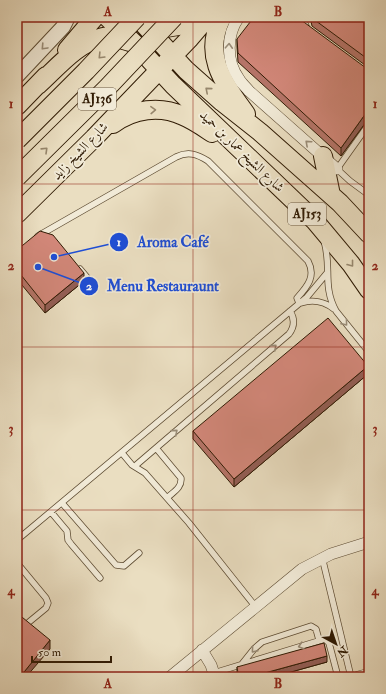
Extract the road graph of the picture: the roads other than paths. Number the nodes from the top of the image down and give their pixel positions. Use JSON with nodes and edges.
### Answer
{"nodes":[{"id":1,"x":68,"y":17,"type":"edge"},
{"id":2,"x":76,"y":17,"type":"edge"},
{"id":3,"x":95,"y":17,"type":"edge"},
{"id":4,"x":194,"y":17,"type":"edge"},
{"id":5,"x":208,"y":17,"type":"edge"},
{"id":6,"x":222,"y":17,"type":"edge"},
{"id":7,"x":238,"y":17,"type":"edge"},
{"id":8,"x":302,"y":17,"type":"edge"},
{"id":9,"x":111,"y":20,"type":"edge"},
{"id":10,"x":176,"y":21,"type":"edge"},
{"id":11,"x":141,"y":26,"type":"edge"},
{"id":12,"x":310,"y":30,"type":"edge"},
{"id":13,"x":69,"y":48,"type":"junction"},
{"id":14,"x":161,"y":59,"type":"junction"},
{"id":15,"x":139,"y":75,"type":"junction"},
{"id":16,"x":17,"y":76,"type":"edge"},
{"id":17,"x":38,"y":85,"type":"junction"},
{"id":18,"x":17,"y":106,"type":"edge"},
{"id":19,"x":120,"y":109,"type":"junction"},
{"id":20,"x":369,"y":124,"type":"edge"},
{"id":21,"x":260,"y":132,"type":"junction"},
{"id":22,"x":94,"y":138,"type":"junction"},
{"id":23,"x":17,"y":140,"type":"edge"},
{"id":24,"x":236,"y":146,"type":"junction"},
{"id":25,"x":323,"y":156,"type":"junction"},
{"id":26,"x":337,"y":169,"type":"junction"},
{"id":27,"x":17,"y":177,"type":"edge"},
{"id":28,"x":369,"y":195,"type":"edge"},
{"id":29,"x":336,"y":199,"type":"junction"},
{"id":30,"x":17,"y":214,"type":"edge"},
{"id":31,"x":369,"y":220,"type":"edge"},
{"id":32,"x":315,"y":221,"type":"junction"},
{"id":33,"x":47,"y":230,"type":"junction"},
{"id":34,"x":369,"y":234,"type":"edge"},
{"id":35,"x":52,"y":236,"type":"edge"},
{"id":36,"x":33,"y":239,"type":"edge"},
{"id":37,"x":76,"y":265,"type":"edge"},
{"id":38,"x":327,"y":273,"type":"junction"},
{"id":39,"x":91,"y":282,"type":"dead end"},
{"id":40,"x":369,"y":290,"type":"edge"},
{"id":41,"x":299,"y":303,"type":"junction"},
{"id":42,"x":290,"y":311,"type":"junction"},
{"id":43,"x":336,"y":311,"type":"junction"},
{"id":44,"x":369,"y":352,"type":"edge"},
{"id":45,"x":156,"y":448,"type":"junction"},
{"id":46,"x":122,"y":454,"type":"junction"},
{"id":47,"x":134,"y":466,"type":"junction"},
{"id":48,"x":167,"y":498,"type":"junction"},
{"id":49,"x":62,"y":503,"type":"junction"},
{"id":50,"x":51,"y":512,"type":"junction"},
{"id":51,"x":17,"y":540,"type":"edge"},
{"id":52,"x":369,"y":542,"type":"edge"},
{"id":53,"x":139,"y":553,"type":"dead end"},
{"id":54,"x":322,"y":558,"type":"junction"},
{"id":55,"x":17,"y":563,"type":"edge"},
{"id":56,"x":100,"y":578,"type":"dead end"},
{"id":57,"x":255,"y":606,"type":"junction"},
{"id":58,"x":29,"y":622,"type":"edge"},
{"id":59,"x":319,"y":640,"type":"junction"},
{"id":60,"x":202,"y":650,"type":"junction"},
{"id":61,"x":242,"y":664,"type":"junction"},
{"id":62,"x":369,"y":674,"type":"edge"},
{"id":63,"x":214,"y":675,"type":"edge"},
{"id":64,"x":170,"y":677,"type":"edge"},
{"id":65,"x":338,"y":677,"type":"edge"},
{"id":66,"x":351,"y":677,"type":"edge"},
{"id":67,"x":358,"y":677,"type":"edge"}],
"edges":[{"from":1,"to":16,"type":"street","one_way":true},
{"from":2,"to":13,"type":"main road"},
{"from":3,"to":13,"type":"main road"},
{"from":4,"to":10,"type":"main road"},
{"from":5,"to":14,"type":"main road","name":"شارع الشيخ زايد"},
{"from":6,"to":21,"type":"main road"},
{"from":25,"to":7,"type":"street","one_way":true},
{"from":8,"to":12,"type":"lane"},
{"from":9,"to":11,"type":"main road","name":"شارع الشيخ عمار بن حميد"},
{"from":10,"to":11,"type":"main road"},
{"from":27,"to":10,"type":"main road","number":"AJ136","one_way":true,"bridge":true},
{"from":11,"to":14,"type":"main road","name":"شارع الشيخ عمار بن حميد"},
{"from":11,"to":14,"type":"main road","name":"شارع الشيخ عمار بن حميد"},
{"from":11,"to":15,"type":"main road"},
{"from":11,"to":17,"type":"main road"},
{"from":11,"to":23,"type":"main road","number":"AJ136","one_way":true,"bridge":true},
{"from":13,"to":17,"type":"main road"},
{"from":14,"to":15,"type":"main road"},
{"from":14,"to":19,"type":"main road","name":"شارع الشيخ زايد"},
{"from":21,"to":14,"type":"main road","name":"شارع الشيخ عمار بن حميد","number":"AJ153","one_way":true},
{"from":14,"to":24,"type":"main road","name":"شارع الشيخ عمار بن حميد","number":"AJ153"},
{"from":15,"to":19,"type":"main road"},
{"from":17,"to":18,"type":"main road"},
{"from":19,"to":22,"type":"main road","name":"شارع الشيخ زايد"},
{"from":20,"to":26,"type":"lane"},
{"from":21,"to":29,"type":"main road","name":"شارع الشيخ عمار بن حميد","number":"AJ153"},
{"from":22,"to":24,"type":"main road","one_way":true},
{"from":22,"to":30,"type":"main road","name":"شارع الشيخ زايد"},
{"from":24,"to":32,"type":"main road","name":"شارع الشيخ عمار بن حميد","number":"AJ153"},
{"from":25,"to":26,"type":"street"},
{"from":25,"to":29,"type":"main road"},
{"from":26,"to":28,"type":"lane"},
{"from":29,"to":31,"type":"street"},
{"from":29,"to":34,"type":"main road","name":"شارع الشيخ عمار بن حميد","number":"AJ153"},
{"from":32,"to":38,"type":"lane"},
{"from":32,"to":40,"type":"main road","name":"شارع الشيخ عمار بن حميد","number":"AJ153","one_way":true},
{"from":33,"to":35,"type":"lane"},
{"from":33,"to":36,"type":"lane"},
{"from":33,"to":41,"type":"lane"},
{"from":37,"to":39,"type":"lane"},
{"from":38,"to":41,"type":"lane"},
{"from":38,"to":43,"type":"lane"},
{"from":41,"to":42,"type":"lane"},
{"from":41,"to":43,"type":"lane"},
{"from":45,"to":42,"type":"lane","one_way":true},
{"from":42,"to":46,"type":"lane"},
{"from":43,"to":44,"type":"lane","one_way":true},
{"from":45,"to":47,"type":"lane"},
{"from":45,"to":48,"type":"lane"},
{"from":46,"to":47,"type":"lane"},
{"from":46,"to":49,"type":"lane"},
{"from":47,"to":48,"type":"lane"},
{"from":48,"to":57,"type":"lane"},
{"from":49,"to":50,"type":"lane"},
{"from":49,"to":53,"type":"lane"},
{"from":50,"to":51,"type":"lane"},
{"from":50,"to":56,"type":"lane"},
{"from":52,"to":54,"type":"street"},
{"from":54,"to":57,"type":"street"},
{"from":54,"to":66,"type":"lane"},
{"from":55,"to":58,"type":"lane"},
{"from":57,"to":60,"type":"street"},
{"from":59,"to":61,"type":"lane","one_way":true},
{"from":59,"to":61,"type":"lane","one_way":true},
{"from":59,"to":65,"type":"lane"},
{"from":60,"to":63,"type":"street"},
{"from":60,"to":64,"type":"street"},
{"from":61,"to":63,"type":"lane"},
{"from":62,"to":67,"type":"street"}]}
